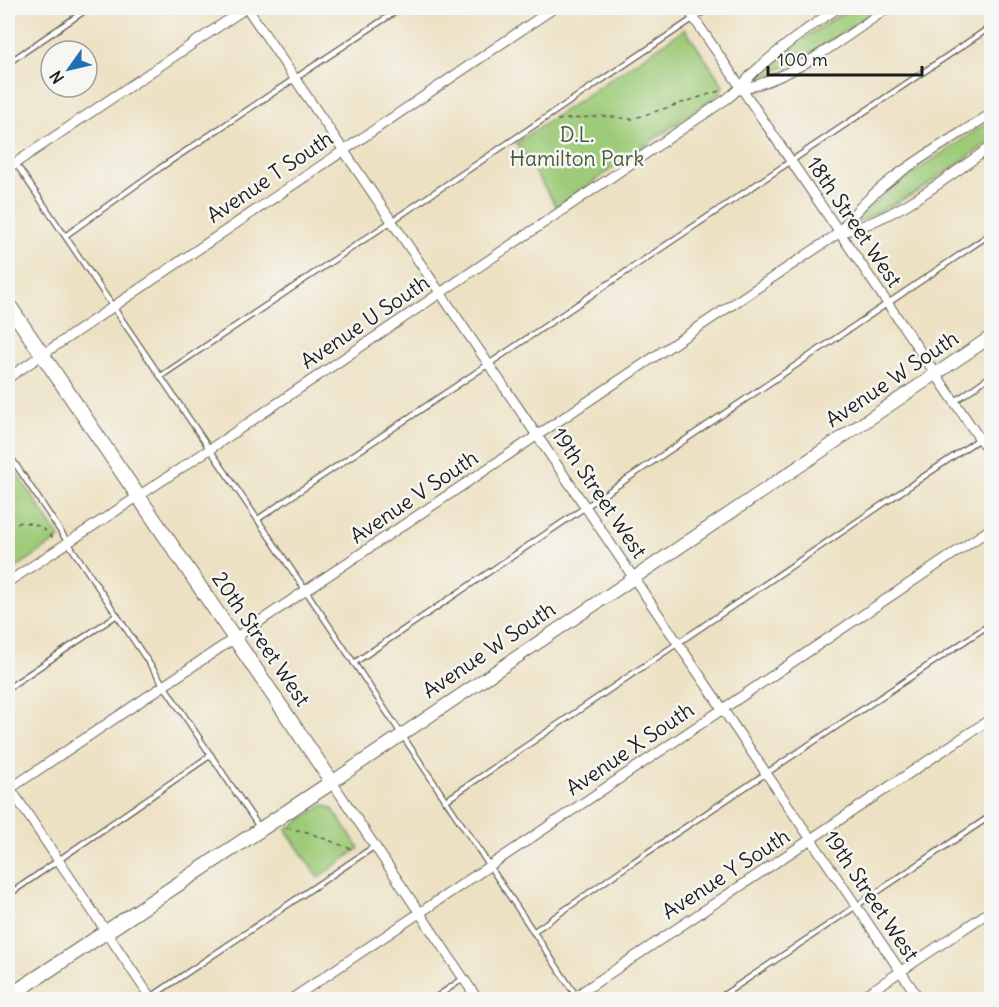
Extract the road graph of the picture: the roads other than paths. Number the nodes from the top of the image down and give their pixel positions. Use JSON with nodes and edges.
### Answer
{"nodes":[{"id":1,"x":89,"y":8,"type":"edge"},
{"id":2,"x":247,"y":8,"type":"edge"},
{"id":3,"x":401,"y":8,"type":"edge"},
{"id":4,"x":554,"y":8,"type":"edge"},
{"id":5,"x":687,"y":8,"type":"edge"},
{"id":6,"x":709,"y":8,"type":"edge"},
{"id":7,"x":837,"y":8,"type":"edge"},
{"id":8,"x":888,"y":8,"type":"edge"},
{"id":9,"x":694,"y":18,"type":"junction"},
{"id":10,"x":992,"y":26,"type":"edge"},
{"id":11,"x":8,"y":63,"type":"edge"},
{"id":12,"x":295,"y":79,"type":"junction"},
{"id":13,"x":742,"y":88,"type":"junction"},
{"id":14,"x":992,"y":113,"type":"edge"},
{"id":15,"x":992,"y":146,"type":"edge"},
{"id":16,"x":343,"y":149,"type":"junction"},
{"id":17,"x":8,"y":152,"type":"edge"},
{"id":18,"x":790,"y":160,"type":"junction"},
{"id":19,"x":11,"y":166,"type":"edge"},
{"id":20,"x":392,"y":221,"type":"junction"},
{"id":21,"x":992,"y":232,"type":"edge"},
{"id":22,"x":839,"y":233,"type":"junction"},
{"id":23,"x":65,"y":236,"type":"junction"},
{"id":24,"x":440,"y":292,"type":"junction"},
{"id":25,"x":887,"y":303,"type":"junction"},
{"id":26,"x":8,"y":304,"type":"edge"},
{"id":27,"x":113,"y":306,"type":"junction"},
{"id":28,"x":992,"y":336,"type":"edge"},
{"id":29,"x":42,"y":354,"type":"junction"},
{"id":30,"x":488,"y":362,"type":"junction"},
{"id":31,"x":936,"y":374,"type":"junction"},
{"id":32,"x":992,"y":375,"type":"edge"},
{"id":33,"x":161,"y":376,"type":"junction"},
{"id":34,"x":8,"y":378,"type":"edge"},
{"id":35,"x":954,"y":402,"type":"junction"},
{"id":36,"x":538,"y":436,"type":"junction"},
{"id":37,"x":979,"y":439,"type":"junction"},
{"id":38,"x":210,"y":449,"type":"junction"},
{"id":39,"x":8,"y":453,"type":"edge"},
{"id":40,"x":992,"y":457,"type":"edge"},
{"id":41,"x":139,"y":497,"type":"junction"},
{"id":42,"x":585,"y":505,"type":"junction"},
{"id":43,"x":258,"y":519,"type":"junction"},
{"id":44,"x":992,"y":528,"type":"edge"},
{"id":45,"x":66,"y":540,"type":"junction"},
{"id":46,"x":634,"y":578,"type":"junction"},
{"id":47,"x":8,"y":582,"type":"edge"},
{"id":48,"x":306,"y":591,"type":"junction"},
{"id":49,"x":117,"y":615,"type":"junction"},
{"id":50,"x":992,"y":623,"type":"edge"},
{"id":51,"x":235,"y":638,"type":"junction"},
{"id":52,"x":678,"y":642,"type":"junction"},
{"id":53,"x":354,"y":663,"type":"junction"},
{"id":54,"x":165,"y":686,"type":"junction"},
{"id":55,"x":8,"y":688,"type":"edge"},
{"id":56,"x":722,"y":708,"type":"junction"},
{"id":57,"x":992,"y":718,"type":"edge"},
{"id":58,"x":401,"y":735,"type":"junction"},
{"id":59,"x":211,"y":755,"type":"junction"},
{"id":60,"x":768,"y":775,"type":"junction"},
{"id":61,"x":332,"y":782,"type":"junction"},
{"id":62,"x":8,"y":788,"type":"edge"},
{"id":63,"x":445,"y":801,"type":"junction"},
{"id":64,"x":992,"y":814,"type":"edge"},
{"id":65,"x":260,"y":828,"type":"junction"},
{"id":66,"x":812,"y":840,"type":"junction"},
{"id":67,"x":375,"y":846,"type":"junction"},
{"id":68,"x":59,"y":861,"type":"junction"},
{"id":69,"x":488,"y":866,"type":"junction"},
{"id":70,"x":8,"y":896,"type":"edge"},
{"id":71,"x":857,"y":906,"type":"junction"},
{"id":72,"x":992,"y":910,"type":"edge"},
{"id":73,"x":419,"y":911,"type":"junction"},
{"id":74,"x":106,"y":930,"type":"junction"},
{"id":75,"x":533,"y":932,"type":"junction"},
{"id":76,"x":901,"y":971,"type":"junction"},
{"id":77,"x":464,"y":978,"type":"junction"},
{"id":78,"x":303,"y":990,"type":"junction"},
{"id":79,"x":8,"y":997,"type":"edge"},
{"id":80,"x":575,"y":998,"type":"edge"},
{"id":81,"x":152,"y":999,"type":"edge"},
{"id":82,"x":290,"y":999,"type":"edge"},
{"id":83,"x":309,"y":999,"type":"edge"},
{"id":84,"x":432,"y":999,"type":"edge"},
{"id":85,"x":478,"y":999,"type":"edge"},
{"id":86,"x":716,"y":999,"type":"edge"},
{"id":87,"x":858,"y":999,"type":"edge"},
{"id":88,"x":920,"y":999,"type":"edge"}],
"edges":[{"from":1,"to":11,"type":"lane"},
{"from":2,"to":12,"type":"street","name":"19th Street West"},
{"from":2,"to":19,"type":"street"},
{"from":3,"to":12,"type":"lane"},
{"from":4,"to":16,"type":"street","name":"Avenue T South"},
{"from":5,"to":9,"type":"street","name":"18th Street West"},
{"from":6,"to":9,"type":"lane"},
{"from":7,"to":13,"type":"street","name":"Avenue U South"},
{"from":8,"to":13,"type":"street","name":"Avenue U South"},
{"from":9,"to":13,"type":"street","name":"18th Street West"},
{"from":9,"to":20,"type":"lane"},
{"from":10,"to":18,"type":"lane"},
{"from":12,"to":16,"type":"street","name":"19th Street West"},
{"from":12,"to":23,"type":"lane"},
{"from":13,"to":18,"type":"street","name":"18th Street West"},
{"from":13,"to":24,"type":"street","name":"Avenue U South"},
{"from":14,"to":22,"type":"street","name":"Avenue V South"},
{"from":15,"to":22,"type":"street","name":"Avenue V South"},
{"from":16,"to":20,"type":"street","name":"19th Street West"},
{"from":16,"to":27,"type":"street","name":"Avenue T South"},
{"from":17,"to":19,"type":"lane"},
{"from":18,"to":22,"type":"street","name":"18th Street West"},
{"from":18,"to":30,"type":"lane"},
{"from":19,"to":23,"type":"lane"},
{"from":20,"to":24,"type":"street","name":"19th Street West"},
{"from":20,"to":33,"type":"lane"},
{"from":21,"to":25,"type":"lane"},
{"from":22,"to":25,"type":"street","name":"18th Street West"},
{"from":22,"to":36,"type":"street","name":"Avenue V South"},
{"from":23,"to":27,"type":"lane"},
{"from":24,"to":30,"type":"street","name":"19th Street West"},
{"from":24,"to":38,"type":"street","name":"Avenue U South"},
{"from":25,"to":31,"type":"street","name":"18th Street West"},
{"from":25,"to":42,"type":"lane"},
{"from":26,"to":29,"type":"main road","name":"20th Street West"},
{"from":27,"to":29,"type":"street","name":"Avenue T South"},
{"from":27,"to":33,"type":"lane"},
{"from":28,"to":31,"type":"street","name":"Avenue W South"},
{"from":29,"to":34,"type":"street","name":"Avenue T South"},
{"from":29,"to":41,"type":"main road","name":"20th Street West"},
{"from":30,"to":36,"type":"street","name":"19th Street West"},
{"from":30,"to":43,"type":"lane"},
{"from":31,"to":35,"type":"street","name":"18th Street West"},
{"from":31,"to":46,"type":"street","name":"Avenue W South"},
{"from":32,"to":35,"type":"lane"},
{"from":33,"to":38,"type":"lane"},
{"from":35,"to":37,"type":"street","name":"18th Street West"},
{"from":36,"to":42,"type":"street","name":"19th Street West"},
{"from":36,"to":48,"type":"street","name":"Avenue V South"},
{"from":37,"to":40,"type":"street","name":"18th Street West"},
{"from":37,"to":52,"type":"lane"},
{"from":38,"to":41,"type":"street","name":"Avenue U South"},
{"from":38,"to":43,"type":"lane"},
{"from":39,"to":45,"type":"lane"},
{"from":41,"to":45,"type":"street","name":"Avenue U South"},
{"from":41,"to":51,"type":"main road","name":"20th Street West"},
{"from":42,"to":46,"type":"street","name":"19th Street West"},
{"from":42,"to":53,"type":"lane"},
{"from":43,"to":48,"type":"lane"},
{"from":44,"to":56,"type":"street","name":"Avenue X South"},
{"from":45,"to":47,"type":"street","name":"Avenue U South"},
{"from":45,"to":49,"type":"lane"},
{"from":46,"to":52,"type":"street","name":"19th Street West"},
{"from":46,"to":58,"type":"street","name":"Avenue W South"},
{"from":48,"to":51,"type":"street","name":"Avenue V South"},
{"from":48,"to":53,"type":"lane"},
{"from":49,"to":54,"type":"lane"},
{"from":49,"to":55,"type":"lane"},
{"from":50,"to":60,"type":"lane"},
{"from":51,"to":54,"type":"street","name":"Avenue V South"},
{"from":51,"to":61,"type":"main road","name":"20th Street West"},
{"from":52,"to":56,"type":"street","name":"19th Street West"},
{"from":52,"to":63,"type":"lane"},
{"from":53,"to":58,"type":"lane"},
{"from":54,"to":59,"type":"lane"},
{"from":54,"to":62,"type":"street","name":"Avenue V South"},
{"from":56,"to":60,"type":"street","name":"19th Street West"},
{"from":56,"to":69,"type":"street","name":"Avenue X South"},
{"from":57,"to":66,"type":"street","name":"Avenue Y South"},
{"from":58,"to":61,"type":"street","name":"Avenue W South"},
{"from":58,"to":63,"type":"lane"},
{"from":59,"to":65,"type":"lane"},
{"from":59,"to":68,"type":"lane"},
{"from":60,"to":66,"type":"street","name":"19th Street West"},
{"from":60,"to":75,"type":"lane"},
{"from":61,"to":65,"type":"main road","name":"Avenue W South"},
{"from":61,"to":67,"type":"street","name":"20th Street West"},
{"from":62,"to":68,"type":"street"},
{"from":63,"to":69,"type":"lane"},
{"from":64,"to":71,"type":"lane"},
{"from":65,"to":74,"type":"main road","name":"Avenue W South"},
{"from":66,"to":71,"type":"street","name":"19th Street West"},
{"from":66,"to":80,"type":"street","name":"Avenue Y South"},
{"from":67,"to":73,"type":"street","name":"20th Street West"},
{"from":67,"to":81,"type":"lane"},
{"from":68,"to":70,"type":"lane"},
{"from":68,"to":74,"type":"street"},
{"from":69,"to":73,"type":"street","name":"Avenue X South"},
{"from":69,"to":75,"type":"lane"},
{"from":71,"to":76,"type":"street","name":"19th Street West"},
{"from":71,"to":86,"type":"lane"},
{"from":72,"to":76,"type":"street"},
{"from":73,"to":77,"type":"street","name":"20th Street West"},
{"from":73,"to":78,"type":"street","name":"Avenue X South"},
{"from":74,"to":79,"type":"main road","name":"Avenue W South"},
{"from":74,"to":81,"type":"street"},
{"from":75,"to":80,"type":"lane"},
{"from":76,"to":87,"type":"street"},
{"from":76,"to":88,"type":"street","name":"19th Street West"},
{"from":77,"to":84,"type":"lane"},
{"from":77,"to":85,"type":"street","name":"20th Street West"},
{"from":78,"to":82,"type":"street","name":"Avenue X South"},
{"from":78,"to":83,"type":"lane"}]}
